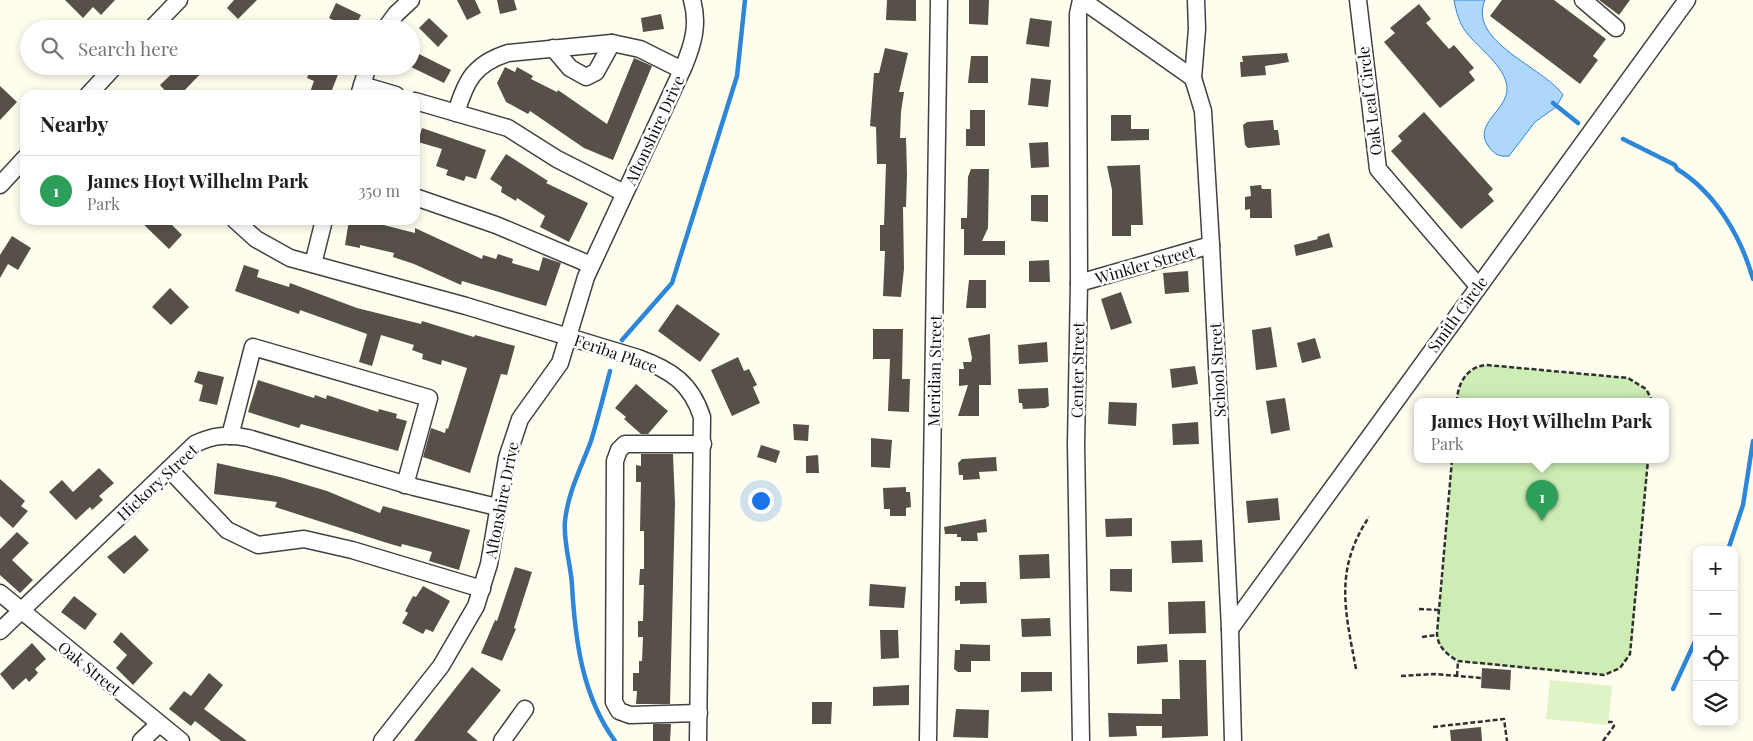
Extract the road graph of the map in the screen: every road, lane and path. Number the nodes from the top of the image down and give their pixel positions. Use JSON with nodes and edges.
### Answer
{"nodes":[{"id":1,"x":179,"y":0,"type":"edge"},
{"id":2,"x":411,"y":0,"type":"edge"},
{"id":3,"x":692,"y":0,"type":"edge"},
{"id":4,"x":939,"y":0,"type":"edge"},
{"id":5,"x":1081,"y":0,"type":"edge"},
{"id":6,"x":1196,"y":0,"type":"edge"},
{"id":7,"x":1358,"y":0,"type":"edge"},
{"id":8,"x":1583,"y":0,"type":"edge"},
{"id":9,"x":1687,"y":0,"type":"edge"},
{"id":10,"x":160,"y":20,"type":"edge"},
{"id":11,"x":392,"y":20,"type":"edge"},
{"id":12,"x":1616,"y":28,"type":"dead end"},
{"id":13,"x":612,"y":43,"type":"junction"},
{"id":14,"x":554,"y":48,"type":"junction"},
{"id":15,"x":682,"y":70,"type":"junction"},
{"id":16,"x":108,"y":75,"type":"edge"},
{"id":17,"x":365,"y":75,"type":"edge"},
{"id":18,"x":1194,"y":78,"type":"junction"},
{"id":19,"x":97,"y":90,"type":"edge"},
{"id":20,"x":361,"y":90,"type":"edge"},
{"id":21,"x":420,"y":102,"type":"edge"},
{"id":22,"x":456,"y":113,"type":"junction"},
{"id":23,"x":20,"y":163,"type":"edge"},
{"id":24,"x":0,"y":185,"type":"edge"},
{"id":25,"x":624,"y":193,"type":"junction"},
{"id":26,"x":420,"y":199,"type":"edge"},
{"id":27,"x":239,"y":225,"type":"edge"},
{"id":28,"x":323,"y":225,"type":"edge"},
{"id":29,"x":1211,"y":245,"type":"junction"},
{"id":30,"x":314,"y":264,"type":"junction"},
{"id":31,"x":591,"y":265,"type":"junction"},
{"id":32,"x":1079,"y":283,"type":"junction"},
{"id":33,"x":1478,"y":286,"type":"junction"},
{"id":34,"x":569,"y":336,"type":"junction"},
{"id":35,"x":1458,"y":398,"type":"edge"},
{"id":36,"x":1650,"y":398,"type":"edge"},
{"id":37,"x":230,"y":436,"type":"junction"},
{"id":38,"x":703,"y":444,"type":"junction"},
{"id":39,"x":1452,"y":463,"type":"edge"},
{"id":40,"x":1648,"y":463,"type":"edge"},
{"id":41,"x":169,"y":469,"type":"junction"},
{"id":42,"x":405,"y":484,"type":"junction"},
{"id":43,"x":497,"y":507,"type":"junction"},
{"id":44,"x":1370,"y":517,"type":"dead end"},
{"id":45,"x":482,"y":588,"type":"junction"},
{"id":46,"x":0,"y":593,"type":"edge"},
{"id":47,"x":1419,"y":609,"type":"dead end"},
{"id":48,"x":1439,"y":610,"type":"junction"},
{"id":49,"x":22,"y":612,"type":"junction"},
{"id":50,"x":1230,"y":629,"type":"junction"},
{"id":51,"x":0,"y":632,"type":"edge"},
{"id":52,"x":1437,"y":635,"type":"junction"},
{"id":53,"x":1422,"y":637,"type":"dead end"},
{"id":54,"x":1458,"y":661,"type":"junction"},
{"id":55,"x":1356,"y":669,"type":"dead end"},
{"id":56,"x":1401,"y":676,"type":"dead end"},
{"id":57,"x":1457,"y":676,"type":"junction"},
{"id":58,"x":1482,"y":678,"type":"dead end"},
{"id":59,"x":525,"y":709,"type":"dead end"},
{"id":60,"x":698,"y":713,"type":"junction"},
{"id":61,"x":1608,"y":722,"type":"dead end"},
{"id":62,"x":159,"y":724,"type":"junction"},
{"id":63,"x":1432,"y":727,"type":"dead end"},
{"id":64,"x":141,"y":741,"type":"edge"},
{"id":65,"x":180,"y":741,"type":"edge"},
{"id":66,"x":382,"y":741,"type":"edge"},
{"id":67,"x":502,"y":741,"type":"edge"},
{"id":68,"x":698,"y":741,"type":"edge"},
{"id":69,"x":928,"y":741,"type":"edge"},
{"id":70,"x":1081,"y":741,"type":"edge"},
{"id":71,"x":1233,"y":741,"type":"edge"},
{"id":72,"x":1506,"y":741,"type":"edge"},
{"id":73,"x":1603,"y":741,"type":"edge"}],
"edges":[{"from":1,"to":10,"type":"street"},
{"from":2,"to":11,"type":"street"},
{"from":3,"to":15,"type":"street","name":"Aftonshire Drive"},
{"from":4,"to":69,"type":"street","name":"Meridian Street"},
{"from":5,"to":18,"type":"street"},
{"from":5,"to":32,"type":"street","name":"Center Street"},
{"from":6,"to":18,"type":"street","name":"School Street"},
{"from":7,"to":33,"type":"street","name":"Oak Leaf Circle"},
{"from":8,"to":12,"type":"street"},
{"from":9,"to":33,"type":"street","name":"Smith Circle"},
{"from":13,"to":14,"type":"street"},
{"from":13,"to":14,"type":"street"},
{"from":13,"to":15,"type":"street"},
{"from":14,"to":22,"type":"street"},
{"from":15,"to":25,"type":"street","name":"Aftonshire Drive"},
{"from":16,"to":19,"type":"street"},
{"from":17,"to":20,"type":"street"},
{"from":18,"to":29,"type":"street","name":"School Street"},
{"from":21,"to":22,"type":"street"},
{"from":22,"to":25,"type":"street"},
{"from":23,"to":24,"type":"street"},
{"from":25,"to":31,"type":"street","name":"Aftonshire Drive"},
{"from":26,"to":31,"type":"street"},
{"from":27,"to":30,"type":"street","name":"Feriba Place"},
{"from":28,"to":30,"type":"street"},
{"from":29,"to":32,"type":"street","name":"Winkler Street"},
{"from":29,"to":50,"type":"street","name":"School Street"},
{"from":30,"to":34,"type":"street","name":"Feriba Place"},
{"from":31,"to":34,"type":"street","name":"Aftonshire Drive"},
{"from":32,"to":70,"type":"street","name":"Center Street"},
{"from":33,"to":50,"type":"street","name":"Smith Circle"},
{"from":34,"to":38,"type":"street","name":"Feriba Place"},
{"from":34,"to":43,"type":"street","name":"Aftonshire Drive"},
{"from":35,"to":36,"type":"path"},
{"from":37,"to":41,"type":"street","name":"Hickory Street"},
{"from":37,"to":42,"type":"street","name":"Hickory Street"},
{"from":37,"to":42,"type":"street"},
{"from":38,"to":60,"type":"street","name":"Feriba Place"},
{"from":38,"to":60,"type":"street"},
{"from":39,"to":48,"type":"path"},
{"from":40,"to":54,"type":"path"},
{"from":41,"to":45,"type":"street"},
{"from":41,"to":49,"type":"street","name":"Hickory Street"},
{"from":42,"to":43,"type":"street","name":"Hickory Street"},
{"from":43,"to":45,"type":"street","name":"Aftonshire Drive"},
{"from":44,"to":55,"type":"path"},
{"from":45,"to":66,"type":"street","name":"Aftonshire Drive"},
{"from":46,"to":49,"type":"street","name":"Oak Street"},
{"from":47,"to":48,"type":"path"},
{"from":48,"to":52,"type":"path"},
{"from":49,"to":51,"type":"street","name":"Hickory Street"},
{"from":49,"to":62,"type":"street","name":"Oak Street"},
{"from":50,"to":71,"type":"street","name":"School Street"},
{"from":52,"to":53,"type":"path"},
{"from":52,"to":54,"type":"path"},
{"from":54,"to":57,"type":"path"},
{"from":56,"to":57,"type":"path"},
{"from":57,"to":58,"type":"path"},
{"from":59,"to":67,"type":"street"},
{"from":60,"to":68,"type":"street","name":"Feriba Place"},
{"from":61,"to":73,"type":"path"},
{"from":62,"to":64,"type":"street"},
{"from":62,"to":65,"type":"street","name":"Oak Street"},
{"from":63,"to":72,"type":"path"}]}
